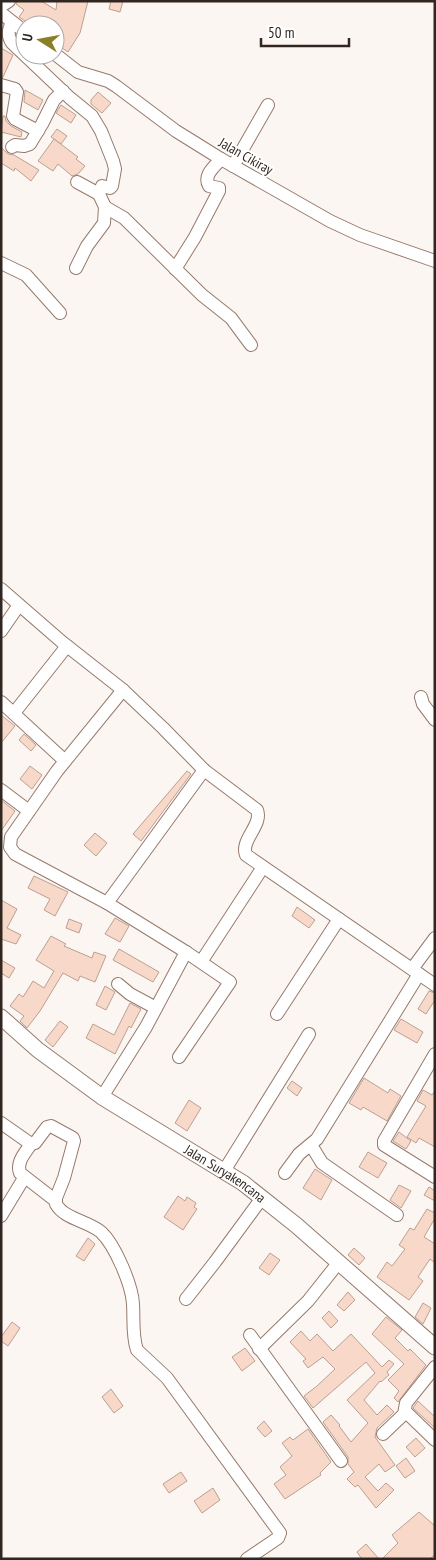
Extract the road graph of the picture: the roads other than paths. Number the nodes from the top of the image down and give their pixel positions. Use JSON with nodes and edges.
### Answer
{"nodes":[{"id":1,"x":9,"y":1,"type":"edge"},
{"id":2,"x":4,"y":14,"type":"edge"},
{"id":3,"x":15,"y":23,"type":"edge"},
{"id":4,"x":65,"y":62,"type":"edge"},
{"id":5,"x":1,"y":85,"type":"edge"},
{"id":6,"x":63,"y":91,"type":"junction"},
{"id":7,"x":268,"y":105,"type":"dead end"},
{"id":8,"x":38,"y":131,"type":"junction"},
{"id":9,"x":12,"y":147,"type":"dead end"},
{"id":10,"x":221,"y":159,"type":"junction"},
{"id":11,"x":233,"y":166,"type":"junction"},
{"id":12,"x":77,"y":182,"type":"dead end"},
{"id":13,"x":104,"y":189,"type":"junction"},
{"id":14,"x":104,"y":207,"type":"junction"},
{"id":15,"x":435,"y":261,"type":"edge"},
{"id":16,"x":1,"y":263,"type":"edge"},
{"id":17,"x":76,"y":268,"type":"dead end"},
{"id":18,"x":175,"y":269,"type":"junction"},
{"id":19,"x":60,"y":313,"type":"dead end"},
{"id":20,"x":251,"y":345,"type":"dead end"},
{"id":21,"x":1,"y":589,"type":"edge"},
{"id":22,"x":19,"y":605,"type":"junction"},
{"id":23,"x":1,"y":631,"type":"edge"},
{"id":24,"x":67,"y":646,"type":"junction"},
{"id":25,"x":123,"y":690,"type":"junction"},
{"id":26,"x":421,"y":697,"type":"dead end"},
{"id":27,"x":1,"y":702,"type":"edge"},
{"id":28,"x":14,"y":713,"type":"junction"},
{"id":29,"x":435,"y":720,"type":"edge"},
{"id":30,"x":65,"y":761,"type":"junction"},
{"id":31,"x":204,"y":770,"type":"junction"},
{"id":32,"x":1,"y":790,"type":"edge"},
{"id":33,"x":29,"y":812,"type":"junction"},
{"id":34,"x":263,"y":867,"type":"junction"},
{"id":35,"x":107,"y":903,"type":"junction"},
{"id":36,"x":340,"y":919,"type":"junction"},
{"id":37,"x":435,"y":938,"type":"edge"},
{"id":38,"x":186,"y":952,"type":"junction"},
{"id":39,"x":200,"y":962,"type":"junction"},
{"id":40,"x":416,"y":971,"type":"junction"},
{"id":41,"x":118,"y":984,"type":"dead end"},
{"id":42,"x":435,"y":985,"type":"edge"},
{"id":43,"x":156,"y":1008,"type":"junction"},
{"id":44,"x":277,"y":1014,"type":"dead end"},
{"id":45,"x":1,"y":1017,"type":"edge"},
{"id":46,"x":309,"y":1034,"type":"dead end"},
{"id":47,"x":435,"y":1054,"type":"edge"},
{"id":48,"x":179,"y":1057,"type":"dead end"},
{"id":49,"x":102,"y":1097,"type":"junction"},
{"id":50,"x":1,"y":1123,"type":"edge"},
{"id":51,"x":31,"y":1144,"type":"junction"},
{"id":52,"x":311,"y":1144,"type":"junction"},
{"id":53,"x":224,"y":1171,"type":"junction"},
{"id":54,"x":285,"y":1173,"type":"dead end"},
{"id":55,"x":435,"y":1177,"type":"edge"},
{"id":56,"x":24,"y":1178,"type":"junction"},
{"id":57,"x":262,"y":1198,"type":"junction"},
{"id":58,"x":56,"y":1201,"type":"junction"},
{"id":59,"x":397,"y":1215,"type":"dead end"},
{"id":60,"x":1,"y":1216,"type":"edge"},
{"id":61,"x":339,"y":1262,"type":"junction"},
{"id":62,"x":186,"y":1298,"type":"dead end"},
{"id":63,"x":250,"y":1335,"type":"dead end"},
{"id":64,"x":435,"y":1347,"type":"edge"},
{"id":65,"x":259,"y":1349,"type":"junction"},
{"id":66,"x":435,"y":1367,"type":"edge"},
{"id":67,"x":406,"y":1412,"type":"junction"},
{"id":68,"x":383,"y":1434,"type":"dead end"},
{"id":69,"x":435,"y":1440,"type":"edge"},
{"id":70,"x":341,"y":1461,"type":"dead end"},
{"id":71,"x":247,"y":1559,"type":"edge"}],
"edges":[{"from":1,"to":2,"type":"street"},
{"from":2,"to":3,"type":"street"},
{"from":2,"to":6,"type":"street"},
{"from":4,"to":10,"type":"street","name":"Jalan Cikiray"},
{"from":5,"to":8,"type":"street"},
{"from":6,"to":8,"type":"street"},
{"from":6,"to":13,"type":"street"},
{"from":7,"to":11,"type":"street"},
{"from":8,"to":9,"type":"street"},
{"from":10,"to":11,"type":"street","name":"Jalan Cikiray"},
{"from":10,"to":18,"type":"street"},
{"from":11,"to":15,"type":"street","name":"Jalan Cikiray"},
{"from":12,"to":13,"type":"street"},
{"from":13,"to":14,"type":"street"},
{"from":14,"to":17,"type":"street"},
{"from":14,"to":18,"type":"street"},
{"from":16,"to":19,"type":"street"},
{"from":18,"to":20,"type":"street"},
{"from":21,"to":22,"type":"street"},
{"from":22,"to":23,"type":"street"},
{"from":22,"to":24,"type":"street"},
{"from":24,"to":25,"type":"street"},
{"from":24,"to":28,"type":"street"},
{"from":25,"to":30,"type":"street"},
{"from":25,"to":31,"type":"street"},
{"from":26,"to":29,"type":"street"},
{"from":27,"to":28,"type":"street"},
{"from":28,"to":30,"type":"street"},
{"from":30,"to":33,"type":"street"},
{"from":31,"to":34,"type":"street"},
{"from":31,"to":35,"type":"street"},
{"from":32,"to":33,"type":"street"},
{"from":33,"to":35,"type":"street"},
{"from":34,"to":36,"type":"street"},
{"from":34,"to":39,"type":"street"},
{"from":35,"to":38,"type":"street"},
{"from":36,"to":40,"type":"street"},
{"from":36,"to":44,"type":"street"},
{"from":37,"to":40,"type":"street"},
{"from":38,"to":39,"type":"street"},
{"from":38,"to":43,"type":"street"},
{"from":39,"to":48,"type":"street"},
{"from":40,"to":42,"type":"street"},
{"from":40,"to":52,"type":"street"},
{"from":41,"to":43,"type":"street"},
{"from":43,"to":49,"type":"street"},
{"from":45,"to":49,"type":"street","name":"Jalan Suryakencana"},
{"from":46,"to":53,"type":"street"},
{"from":47,"to":55,"type":"street"},
{"from":49,"to":53,"type":"street","name":"Jalan Suryakencana"},
{"from":50,"to":51,"type":"street"},
{"from":51,"to":56,"type":"street"},
{"from":51,"to":58,"type":"street"},
{"from":52,"to":54,"type":"street"},
{"from":52,"to":59,"type":"street"},
{"from":53,"to":57,"type":"street","name":"Jalan Suryakencana"},
{"from":56,"to":58,"type":"street"},
{"from":56,"to":60,"type":"street"},
{"from":57,"to":61,"type":"street","name":"Jalan Suryakencana"},
{"from":57,"to":62,"type":"street"},
{"from":58,"to":71,"type":"street"},
{"from":61,"to":64,"type":"street","name":"Jalan Suryakencana"},
{"from":61,"to":65,"type":"street"},
{"from":63,"to":65,"type":"street"},
{"from":65,"to":70,"type":"street"},
{"from":66,"to":67,"type":"street"},
{"from":67,"to":68,"type":"street"},
{"from":67,"to":69,"type":"street"}]}
